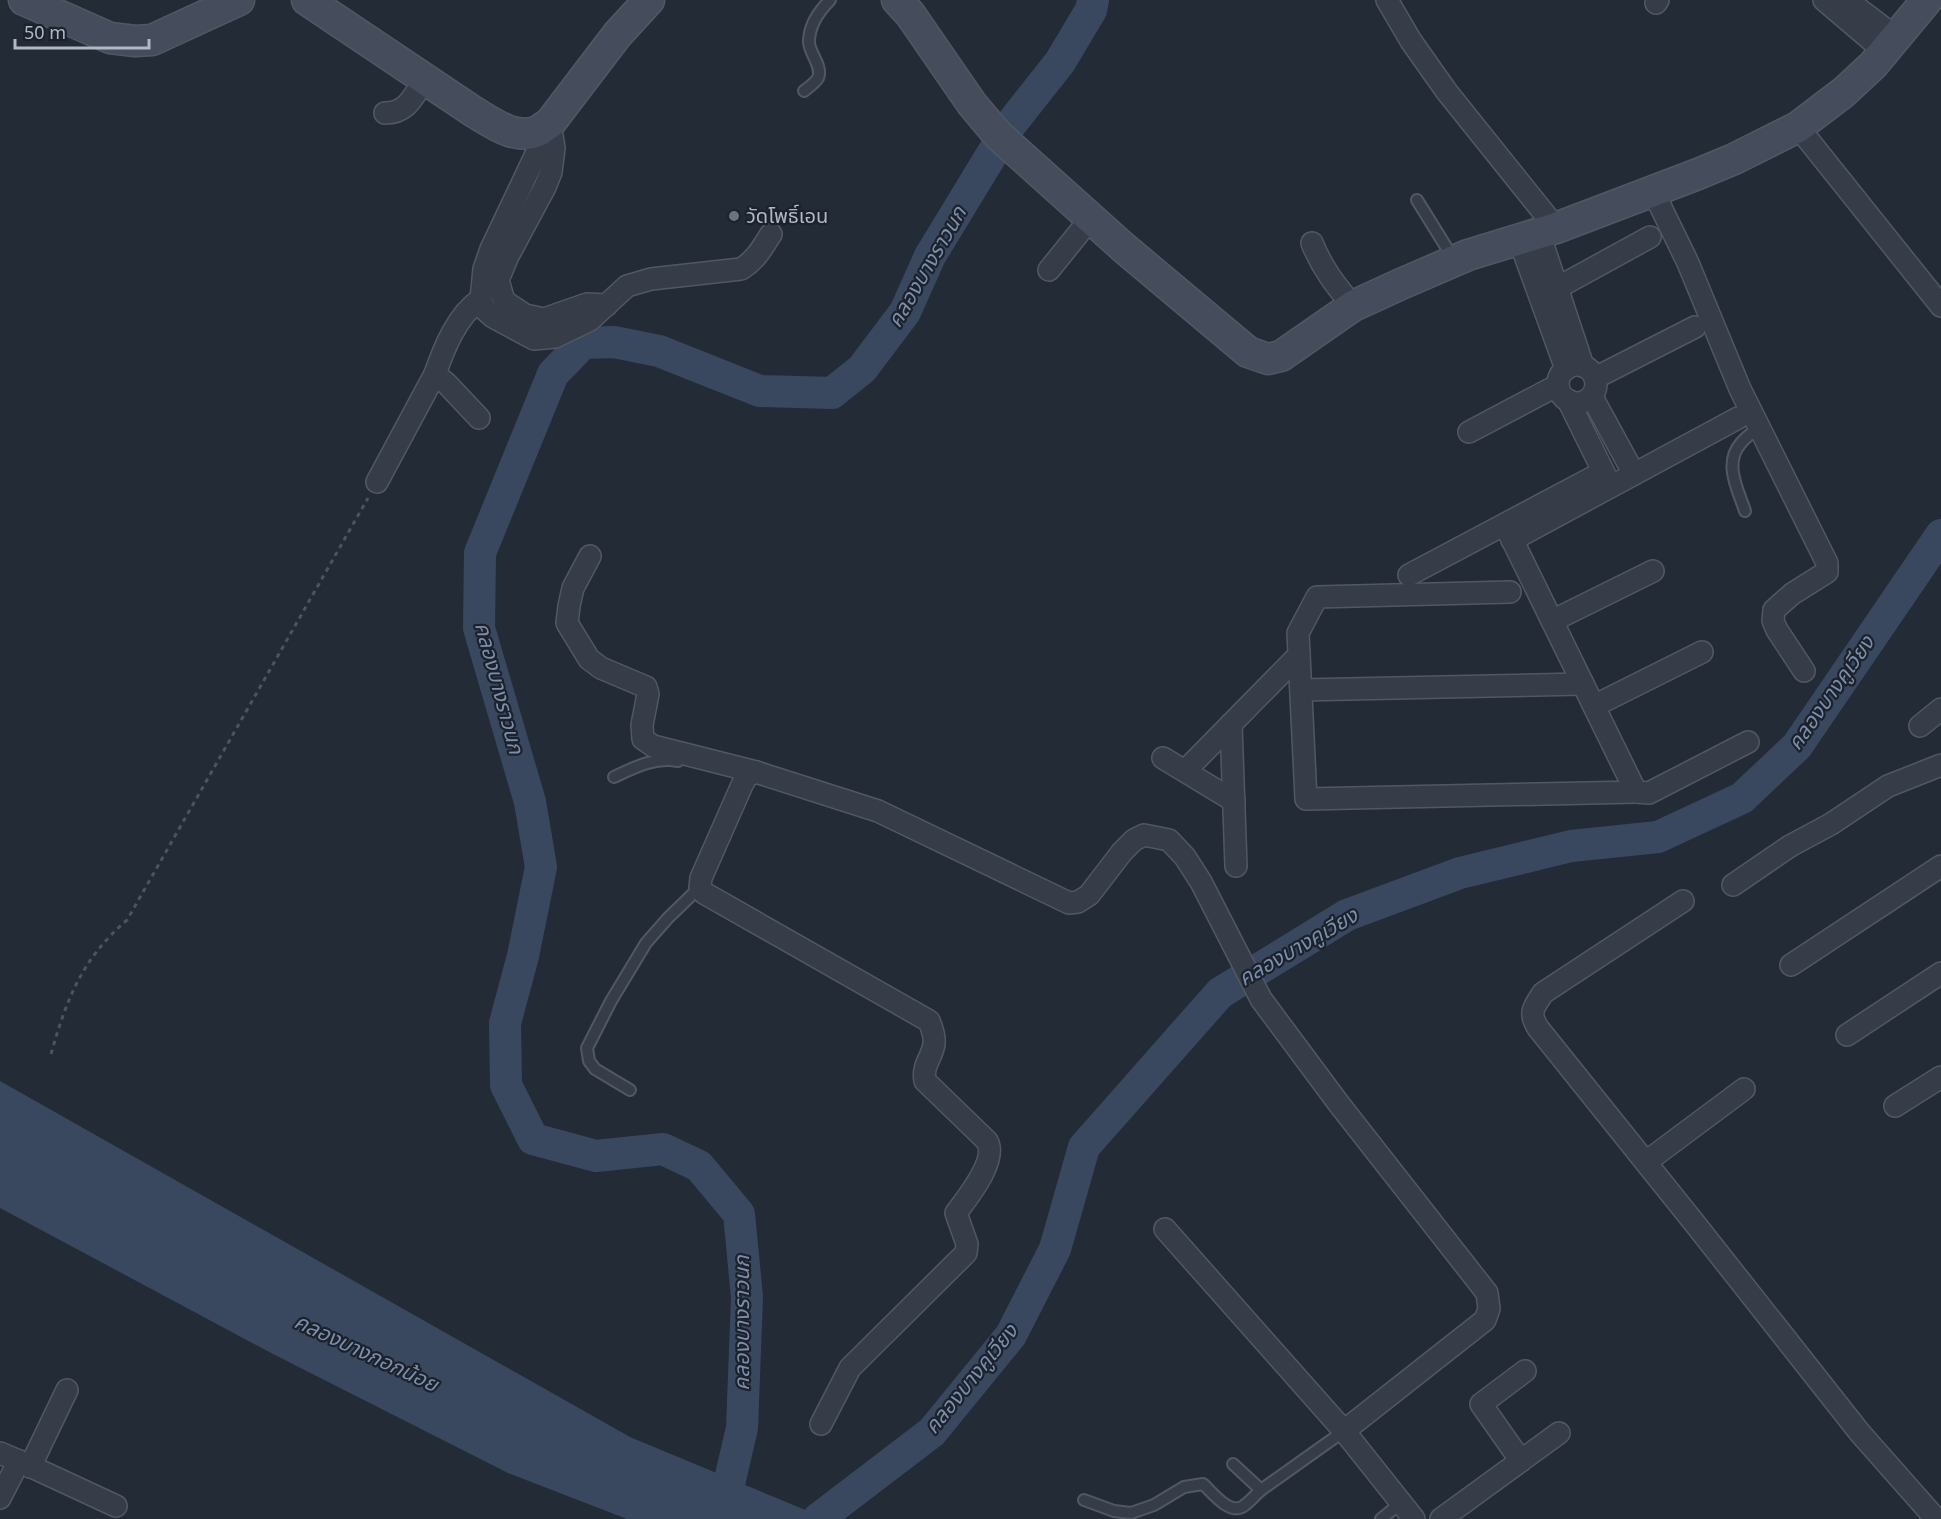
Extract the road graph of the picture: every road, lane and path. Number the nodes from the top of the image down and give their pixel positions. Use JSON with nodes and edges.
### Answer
{"nodes":[{"id":1,"x":24,"y":0,"type":"edge"},
{"id":2,"x":239,"y":0,"type":"edge"},
{"id":3,"x":307,"y":0,"type":"edge"},
{"id":4,"x":649,"y":0,"type":"edge"},
{"id":5,"x":830,"y":0,"type":"edge"},
{"id":6,"x":897,"y":0,"type":"edge"},
{"id":7,"x":1386,"y":0,"type":"edge"},
{"id":8,"x":1824,"y":0,"type":"edge"},
{"id":9,"x":1847,"y":0,"type":"edge"},
{"id":10,"x":1927,"y":0,"type":"edge"},
{"id":11,"x":1890,"y":45,"type":"junction"},
{"id":12,"x":425,"y":79,"type":"junction"},
{"id":13,"x":804,"y":91,"type":"dead end"},
{"id":14,"x":385,"y":113,"type":"dead end"},
{"id":15,"x":543,"y":127,"type":"junction"},
{"id":16,"x":1798,"y":127,"type":"junction"},
{"id":17,"x":1653,"y":191,"type":"junction"},
{"id":18,"x":1417,"y":200,"type":"dead end"},
{"id":19,"x":1091,"y":218,"type":"junction"},
{"id":20,"x":771,"y":234,"type":"dead end"},
{"id":21,"x":1538,"y":234,"type":"junction"},
{"id":22,"x":1650,"y":237,"type":"dead end"},
{"id":23,"x":1312,"y":243,"type":"dead end"},
{"id":24,"x":1455,"y":261,"type":"junction"},
{"id":25,"x":1049,"y":270,"type":"dead end"},
{"id":26,"x":1548,"y":292,"type":"junction"},
{"id":27,"x":481,"y":299,"type":"junction"},
{"id":28,"x":607,"y":304,"type":"junction"},
{"id":29,"x":1353,"y":306,"type":"junction"},
{"id":30,"x":1941,"y":306,"type":"edge"},
{"id":31,"x":1695,"y":327,"type":"dead end"},
{"id":32,"x":435,"y":374,"type":"junction"},
{"id":33,"x":1577,"y":383,"type":"junction"},
{"id":34,"x":479,"y":418,"type":"dead end"},
{"id":35,"x":1738,"y":418,"type":"dead end"},
{"id":36,"x":1759,"y":427,"type":"junction"},
{"id":37,"x":1469,"y":432,"type":"dead end"},
{"id":38,"x":1634,"y":474,"type":"junction"},
{"id":39,"x":1607,"y":479,"type":"junction"},
{"id":40,"x":377,"y":482,"type":"joint"},
{"id":41,"x":1745,"y":512,"type":"dead end"},
{"id":42,"x":1508,"y":532,"type":"junction"},
{"id":43,"x":590,"y":556,"type":"dead end"},
{"id":44,"x":1653,"y":571,"type":"dead end"},
{"id":45,"x":1409,"y":575,"type":"dead end"},
{"id":46,"x":1510,"y":592,"type":"dead end"},
{"id":47,"x":1552,"y":621,"type":"junction"},
{"id":48,"x":1702,"y":652,"type":"dead end"},
{"id":49,"x":1299,"y":655,"type":"junction"},
{"id":50,"x":1804,"y":671,"type":"dead end"},
{"id":51,"x":1583,"y":684,"type":"junction"},
{"id":52,"x":1301,"y":690,"type":"junction"},
{"id":53,"x":1594,"y":706,"type":"junction"},
{"id":54,"x":1941,"y":709,"type":"edge"},
{"id":55,"x":1231,"y":724,"type":"junction"},
{"id":56,"x":1920,"y":726,"type":"dead end"},
{"id":57,"x":1748,"y":742,"type":"dead end"},
{"id":58,"x":1163,"y":758,"type":"dead end"},
{"id":59,"x":714,"y":762,"type":"junction"},
{"id":60,"x":1941,"y":765,"type":"edge"},
{"id":61,"x":1185,"y":771,"type":"junction"},
{"id":62,"x":756,"y":772,"type":"junction"},
{"id":63,"x":614,"y":777,"type":"dead end"},
{"id":64,"x":1636,"y":792,"type":"junction"},
{"id":65,"x":1234,"y":801,"type":"junction"},
{"id":66,"x":1236,"y":866,"type":"dead end"},
{"id":67,"x":1941,"y":866,"type":"edge"},
{"id":68,"x":1733,"y":885,"type":"dead end"},
{"id":69,"x":700,"y":887,"type":"junction"},
{"id":70,"x":1683,"y":901,"type":"dead end"},
{"id":71,"x":1791,"y":965,"type":"dead end"},
{"id":72,"x":1941,"y":973,"type":"edge"},
{"id":73,"x":1847,"y":1035,"type":"dead end"},
{"id":74,"x":51,"y":1054,"type":"dead end"},
{"id":75,"x":1941,"y":1077,"type":"edge"},
{"id":76,"x":1744,"y":1089,"type":"dead end"},
{"id":77,"x":630,"y":1090,"type":"dead end"},
{"id":78,"x":1895,"y":1106,"type":"dead end"},
{"id":79,"x":1646,"y":1162,"type":"junction"},
{"id":80,"x":1165,"y":1229,"type":"dead end"},
{"id":81,"x":1525,"y":1371,"type":"dead end"},
{"id":82,"x":67,"y":1390,"type":"dead end"},
{"id":83,"x":821,"y":1424,"type":"dead end"},
{"id":84,"x":1344,"y":1431,"type":"junction"},
{"id":85,"x":1559,"y":1432,"type":"dead end"},
{"id":86,"x":16,"y":1460,"type":"edge"},
{"id":87,"x":1521,"y":1461,"type":"junction"},
{"id":88,"x":1233,"y":1464,"type":"dead end"},
{"id":89,"x":1261,"y":1490,"type":"junction"},
{"id":90,"x":0,"y":1498,"type":"edge"},
{"id":91,"x":1084,"y":1500,"type":"dead end"},
{"id":92,"x":116,"y":1506,"type":"dead end"},
{"id":93,"x":1408,"y":1511,"type":"edge"},
{"id":94,"x":1381,"y":1519,"type":"edge"},
{"id":95,"x":1441,"y":1519,"type":"edge"},
{"id":96,"x":1936,"y":1519,"type":"edge"}],
"edges":[{"from":1,"to":2,"type":"street"},
{"from":3,"to":12,"type":"street"},
{"from":4,"to":15,"type":"street"},
{"from":5,"to":13,"type":"lane"},
{"from":6,"to":19,"type":"street"},
{"from":7,"to":21,"type":"street"},
{"from":8,"to":11,"type":"street"},
{"from":9,"to":11,"type":"street"},
{"from":10,"to":11,"type":"street"},
{"from":11,"to":16,"type":"street"},
{"from":12,"to":14,"type":"street"},
{"from":12,"to":15,"type":"street"},
{"from":15,"to":27,"type":"street"},
{"from":15,"to":28,"type":"street"},
{"from":16,"to":17,"type":"street"},
{"from":16,"to":30,"type":"street"},
{"from":17,"to":21,"type":"street"},
{"from":17,"to":36,"type":"street"},
{"from":18,"to":24,"type":"lane"},
{"from":19,"to":25,"type":"street"},
{"from":19,"to":29,"type":"street"},
{"from":20,"to":28,"type":"street"},
{"from":21,"to":24,"type":"street"},
{"from":21,"to":26,"type":"street"},
{"from":22,"to":26,"type":"street"},
{"from":23,"to":29,"type":"street"},
{"from":24,"to":29,"type":"street"},
{"from":26,"to":33,"type":"street"},
{"from":27,"to":28,"type":"street"},
{"from":27,"to":32,"type":"street"},
{"from":31,"to":33,"type":"street"},
{"from":32,"to":34,"type":"street"},
{"from":32,"to":40,"type":"street"},
{"from":33,"to":37,"type":"street"},
{"from":33,"to":38,"type":"street"},
{"from":33,"to":39,"type":"street"},
{"from":35,"to":38,"type":"street"},
{"from":36,"to":41,"type":"lane"},
{"from":36,"to":50,"type":"street"},
{"from":38,"to":39,"type":"street"},
{"from":39,"to":42,"type":"street"},
{"from":40,"to":74,"type":"path"},
{"from":42,"to":45,"type":"street"},
{"from":42,"to":47,"type":"street"},
{"from":43,"to":59,"type":"street"},
{"from":44,"to":47,"type":"street"},
{"from":46,"to":49,"type":"street"},
{"from":47,"to":51,"type":"street"},
{"from":48,"to":53,"type":"street"},
{"from":49,"to":52,"type":"street"},
{"from":49,"to":55,"type":"street"},
{"from":51,"to":52,"type":"street"},
{"from":51,"to":53,"type":"street"},
{"from":52,"to":64,"type":"street"},
{"from":53,"to":64,"type":"street"},
{"from":54,"to":56,"type":"street"},
{"from":55,"to":61,"type":"street"},
{"from":55,"to":65,"type":"street"},
{"from":57,"to":64,"type":"street"},
{"from":58,"to":61,"type":"street"},
{"from":59,"to":62,"type":"street"},
{"from":59,"to":63,"type":"lane"},
{"from":60,"to":68,"type":"street"},
{"from":61,"to":65,"type":"street"},
{"from":62,"to":69,"type":"street"},
{"from":62,"to":84,"type":"street"},
{"from":65,"to":66,"type":"street"},
{"from":67,"to":71,"type":"street"},
{"from":69,"to":77,"type":"lane"},
{"from":69,"to":83,"type":"street"},
{"from":70,"to":79,"type":"street"},
{"from":72,"to":73,"type":"street"},
{"from":75,"to":78,"type":"street"},
{"from":76,"to":79,"type":"street"},
{"from":79,"to":96,"type":"street"},
{"from":80,"to":84,"type":"street"},
{"from":81,"to":87,"type":"street"},
{"from":82,"to":86,"type":"street"},
{"from":84,"to":89,"type":"lane"},
{"from":84,"to":93,"type":"street"},
{"from":85,"to":87,"type":"street"},
{"from":86,"to":90,"type":"street"},
{"from":86,"to":92,"type":"street"},
{"from":87,"to":95,"type":"street"},
{"from":88,"to":89,"type":"lane"},
{"from":89,"to":91,"type":"lane"},
{"from":93,"to":94,"type":"lane"}]}
